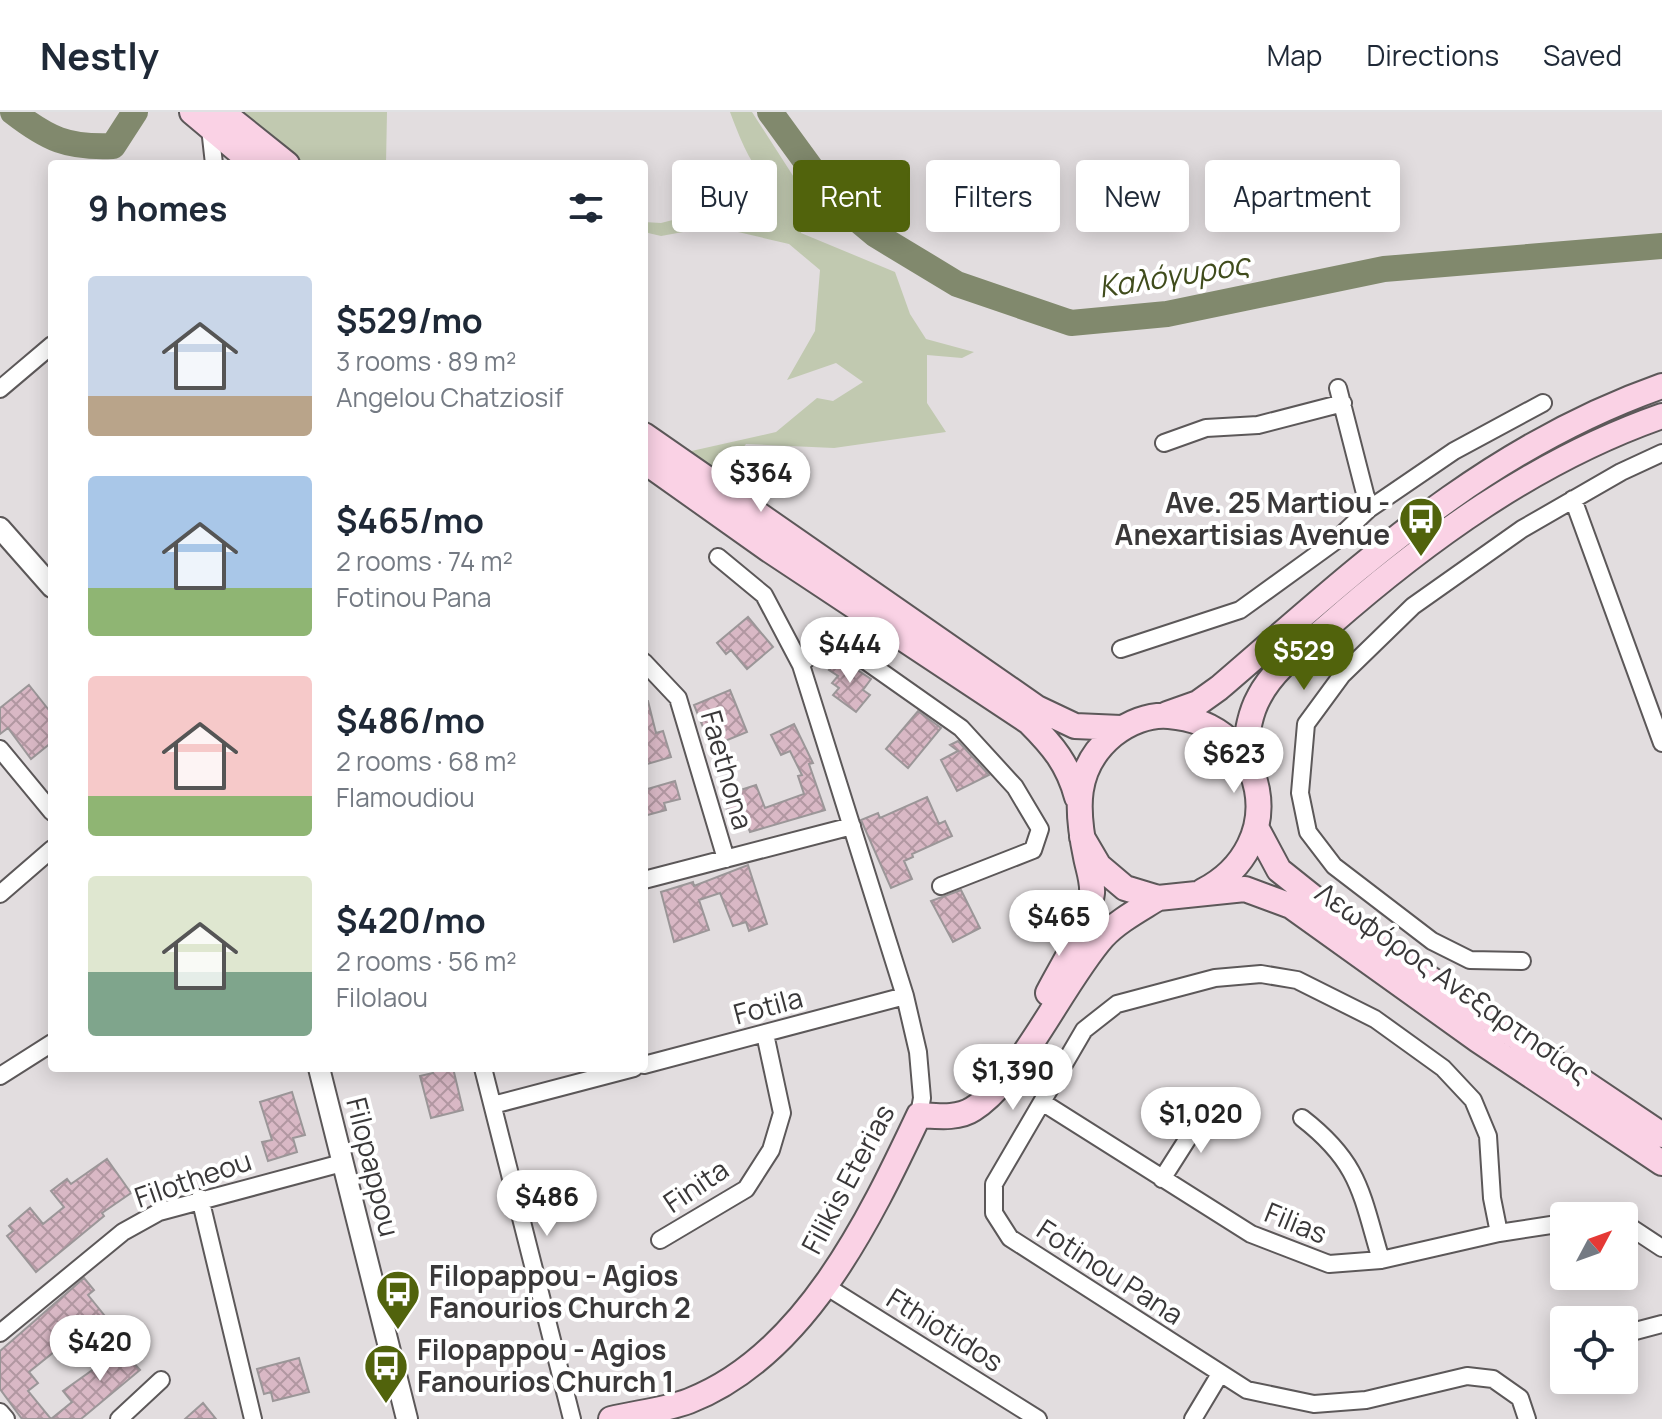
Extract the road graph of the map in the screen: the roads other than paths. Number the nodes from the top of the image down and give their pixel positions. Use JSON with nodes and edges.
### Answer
{"nodes":[{"id":1,"x":208,"y":117,"type":"edge"},
{"id":2,"x":213,"y":160,"type":"edge"},
{"id":3,"x":250,"y":160,"type":"edge"},
{"id":4,"x":280,"y":160,"type":"edge"},
{"id":5,"x":48,"y":348,"type":"edge"},
{"id":6,"x":1662,"y":386,"type":"edge"},
{"id":7,"x":0,"y":389,"type":"edge"},
{"id":8,"x":1543,"y":403,"type":"dead end"},
{"id":9,"x":1662,"y":416,"type":"edge"},
{"id":10,"x":648,"y":438,"type":"edge"},
{"id":11,"x":1164,"y":443,"type":"dead end"},
{"id":12,"x":1662,"y":453,"type":"edge"},
{"id":13,"x":648,"y":464,"type":"edge"},
{"id":14,"x":1573,"y":499,"type":"junction"},
{"id":15,"x":1369,"y":509,"type":"junction"},
{"id":16,"x":0,"y":528,"type":"edge"},
{"id":17,"x":718,"y":557,"type":"dead end"},
{"id":18,"x":48,"y":582,"type":"edge"},
{"id":19,"x":1121,"y":649,"type":"dead end"},
{"id":20,"x":801,"y":665,"type":"junction"},
{"id":21,"x":648,"y":666,"type":"edge"},
{"id":22,"x":1033,"y":715,"type":"junction"},
{"id":23,"x":1165,"y":715,"type":"junction"},
{"id":24,"x":1121,"y":728,"type":"junction"},
{"id":25,"x":1662,"y":743,"type":"edge"},
{"id":26,"x":0,"y":749,"type":"edge"},
{"id":27,"x":1244,"y":756,"type":"junction"},
{"id":28,"x":1077,"y":797,"type":"junction"},
{"id":29,"x":48,"y":807,"type":"edge"},
{"id":30,"x":852,"y":826,"type":"junction"},
{"id":31,"x":1257,"y":829,"type":"junction"},
{"id":32,"x":1082,"y":837,"type":"junction"},
{"id":33,"x":48,"y":852,"type":"edge"},
{"id":34,"x":726,"y":859,"type":"junction"},
{"id":35,"x":648,"y":879,"type":"edge"},
{"id":36,"x":941,"y":886,"type":"dead end"},
{"id":37,"x":0,"y":894,"type":"edge"},
{"id":38,"x":1196,"y":895,"type":"junction"},
{"id":39,"x":1158,"y":898,"type":"junction"},
{"id":40,"x":1522,"y":961,"type":"dead end"},
{"id":41,"x":905,"y":996,"type":"junction"},
{"id":42,"x":765,"y":1034,"type":"junction"},
{"id":43,"x":48,"y":1046,"type":"edge"},
{"id":44,"x":648,"y":1064,"type":"edge"},
{"id":45,"x":1010,"y":1070,"type":"junction"},
{"id":46,"x":320,"y":1072,"type":"edge"},
{"id":47,"x":484,"y":1072,"type":"edge"},
{"id":48,"x":619,"y":1072,"type":"edge"},
{"id":49,"x":0,"y":1076,"type":"edge"},
{"id":50,"x":1042,"y":1102,"type":"junction"},
{"id":51,"x":493,"y":1105,"type":"junction"},
{"id":52,"x":1206,"y":1110,"type":"dead end"},
{"id":53,"x":919,"y":1115,"type":"junction"},
{"id":54,"x":1302,"y":1118,"type":"dead end"},
{"id":55,"x":1662,"y":1135,"type":"edge"},
{"id":56,"x":342,"y":1163,"type":"junction"},
{"id":57,"x":1662,"y":1163,"type":"edge"},
{"id":58,"x":1162,"y":1179,"type":"junction"},
{"id":59,"x":200,"y":1198,"type":"junction"},
{"id":60,"x":1550,"y":1225,"type":"edge"},
{"id":61,"x":1638,"y":1232,"type":"edge"},
{"id":62,"x":1499,"y":1233,"type":"junction"},
{"id":63,"x":660,"y":1240,"type":"dead end"},
{"id":64,"x":1662,"y":1248,"type":"edge"},
{"id":65,"x":1381,"y":1260,"type":"junction"},
{"id":66,"x":824,"y":1285,"type":"junction"},
{"id":67,"x":1662,"y":1324,"type":"edge"},
{"id":68,"x":1638,"y":1330,"type":"edge"},
{"id":69,"x":0,"y":1333,"type":"edge"},
{"id":70,"x":1220,"y":1374,"type":"junction"},
{"id":71,"x":161,"y":1380,"type":"dead end"},
{"id":72,"x":0,"y":1412,"type":"edge"},
{"id":73,"x":6,"y":1419,"type":"edge"},
{"id":74,"x":119,"y":1419,"type":"edge"},
{"id":75,"x":253,"y":1419,"type":"edge"},
{"id":76,"x":407,"y":1419,"type":"edge"},
{"id":77,"x":572,"y":1419,"type":"edge"},
{"id":78,"x":611,"y":1419,"type":"edge"},
{"id":79,"x":1038,"y":1419,"type":"edge"},
{"id":80,"x":1193,"y":1419,"type":"edge"},
{"id":81,"x":1527,"y":1419,"type":"edge"}],
"edges":[{"from":1,"to":2,"type":"street"},
{"from":1,"to":3,"type":"main road"},
{"from":1,"to":4,"type":"main road"},
{"from":5,"to":7,"type":"street"},
{"from":6,"to":23,"type":"main road"},
{"from":8,"to":15,"type":"street"},
{"from":9,"to":27,"type":"main road"},
{"from":10,"to":22,"type":"main road"},
{"from":11,"to":15,"type":"street"},
{"from":12,"to":14,"type":"street"},
{"from":13,"to":22,"type":"main road"},
{"from":14,"to":25,"type":"street"},
{"from":14,"to":40,"type":"street"},
{"from":15,"to":19,"type":"street"},
{"from":16,"to":18,"type":"street"},
{"from":17,"to":20,"type":"street","name":"Filikis Eterias"},
{"from":20,"to":30,"type":"street","name":"Filikis Eterias"},
{"from":20,"to":36,"type":"street"},
{"from":21,"to":34,"type":"street","name":"Faethona"},
{"from":22,"to":24,"type":"main road"},
{"from":22,"to":28,"type":"main road"},
{"from":23,"to":24,"type":"main road"},
{"from":23,"to":27,"type":"main road"},
{"from":24,"to":28,"type":"main road"},
{"from":26,"to":29,"type":"street"},
{"from":27,"to":31,"type":"main road"},
{"from":28,"to":32,"type":"main road"},
{"from":30,"to":34,"type":"street"},
{"from":30,"to":41,"type":"street","name":"Filikis Eterias"},
{"from":31,"to":38,"type":"main road"},
{"from":31,"to":55,"type":"main road","name":"Λεωφόρος Ανεξαρτησίας"},
{"from":32,"to":39,"type":"main road"},
{"from":32,"to":45,"type":"main road"},
{"from":33,"to":37,"type":"street"},
{"from":34,"to":35,"type":"street"},
{"from":38,"to":39,"type":"main road"},
{"from":38,"to":57,"type":"main road","name":"Λεωφόρος Ανεξαρτησίας"},
{"from":39,"to":45,"type":"main road"},
{"from":41,"to":42,"type":"street","name":"Fotila"},
{"from":41,"to":53,"type":"street","name":"Filikis Eterias"},
{"from":42,"to":44,"type":"street","name":"Fotila"},
{"from":42,"to":63,"type":"street","name":"Finita"},
{"from":43,"to":49,"type":"street"},
{"from":45,"to":53,"type":"main road"},
{"from":46,"to":56,"type":"street","name":"Filopappou"},
{"from":47,"to":51,"type":"street"},
{"from":48,"to":51,"type":"street"},
{"from":50,"to":58,"type":"street","name":"Filias"},
{"from":50,"to":62,"type":"street","name":"Fotinou Pana"},
{"from":50,"to":70,"type":"street","name":"Fotinou Pana"},
{"from":51,"to":77,"type":"street"},
{"from":52,"to":58,"type":"street"},
{"from":53,"to":66,"type":"main road","name":"Filikis Eterias"},
{"from":54,"to":65,"type":"street"},
{"from":56,"to":59,"type":"street","name":"Filotheou"},
{"from":56,"to":76,"type":"street","name":"Filopappou"},
{"from":58,"to":65,"type":"street","name":"Filias"},
{"from":59,"to":69,"type":"street","name":"Filotheou"},
{"from":59,"to":75,"type":"street"},
{"from":60,"to":62,"type":"street","name":"Filias"},
{"from":61,"to":64,"type":"street"},
{"from":62,"to":65,"type":"street","name":"Filias"},
{"from":66,"to":78,"type":"main road","name":"Filikis Eterias"},
{"from":66,"to":79,"type":"street","name":"Fthiotidos"},
{"from":67,"to":68,"type":"street"},
{"from":70,"to":80,"type":"street"},
{"from":70,"to":81,"type":"street","name":"Fotinou Pana"},
{"from":71,"to":74,"type":"street"},
{"from":72,"to":73,"type":"street"}]}
